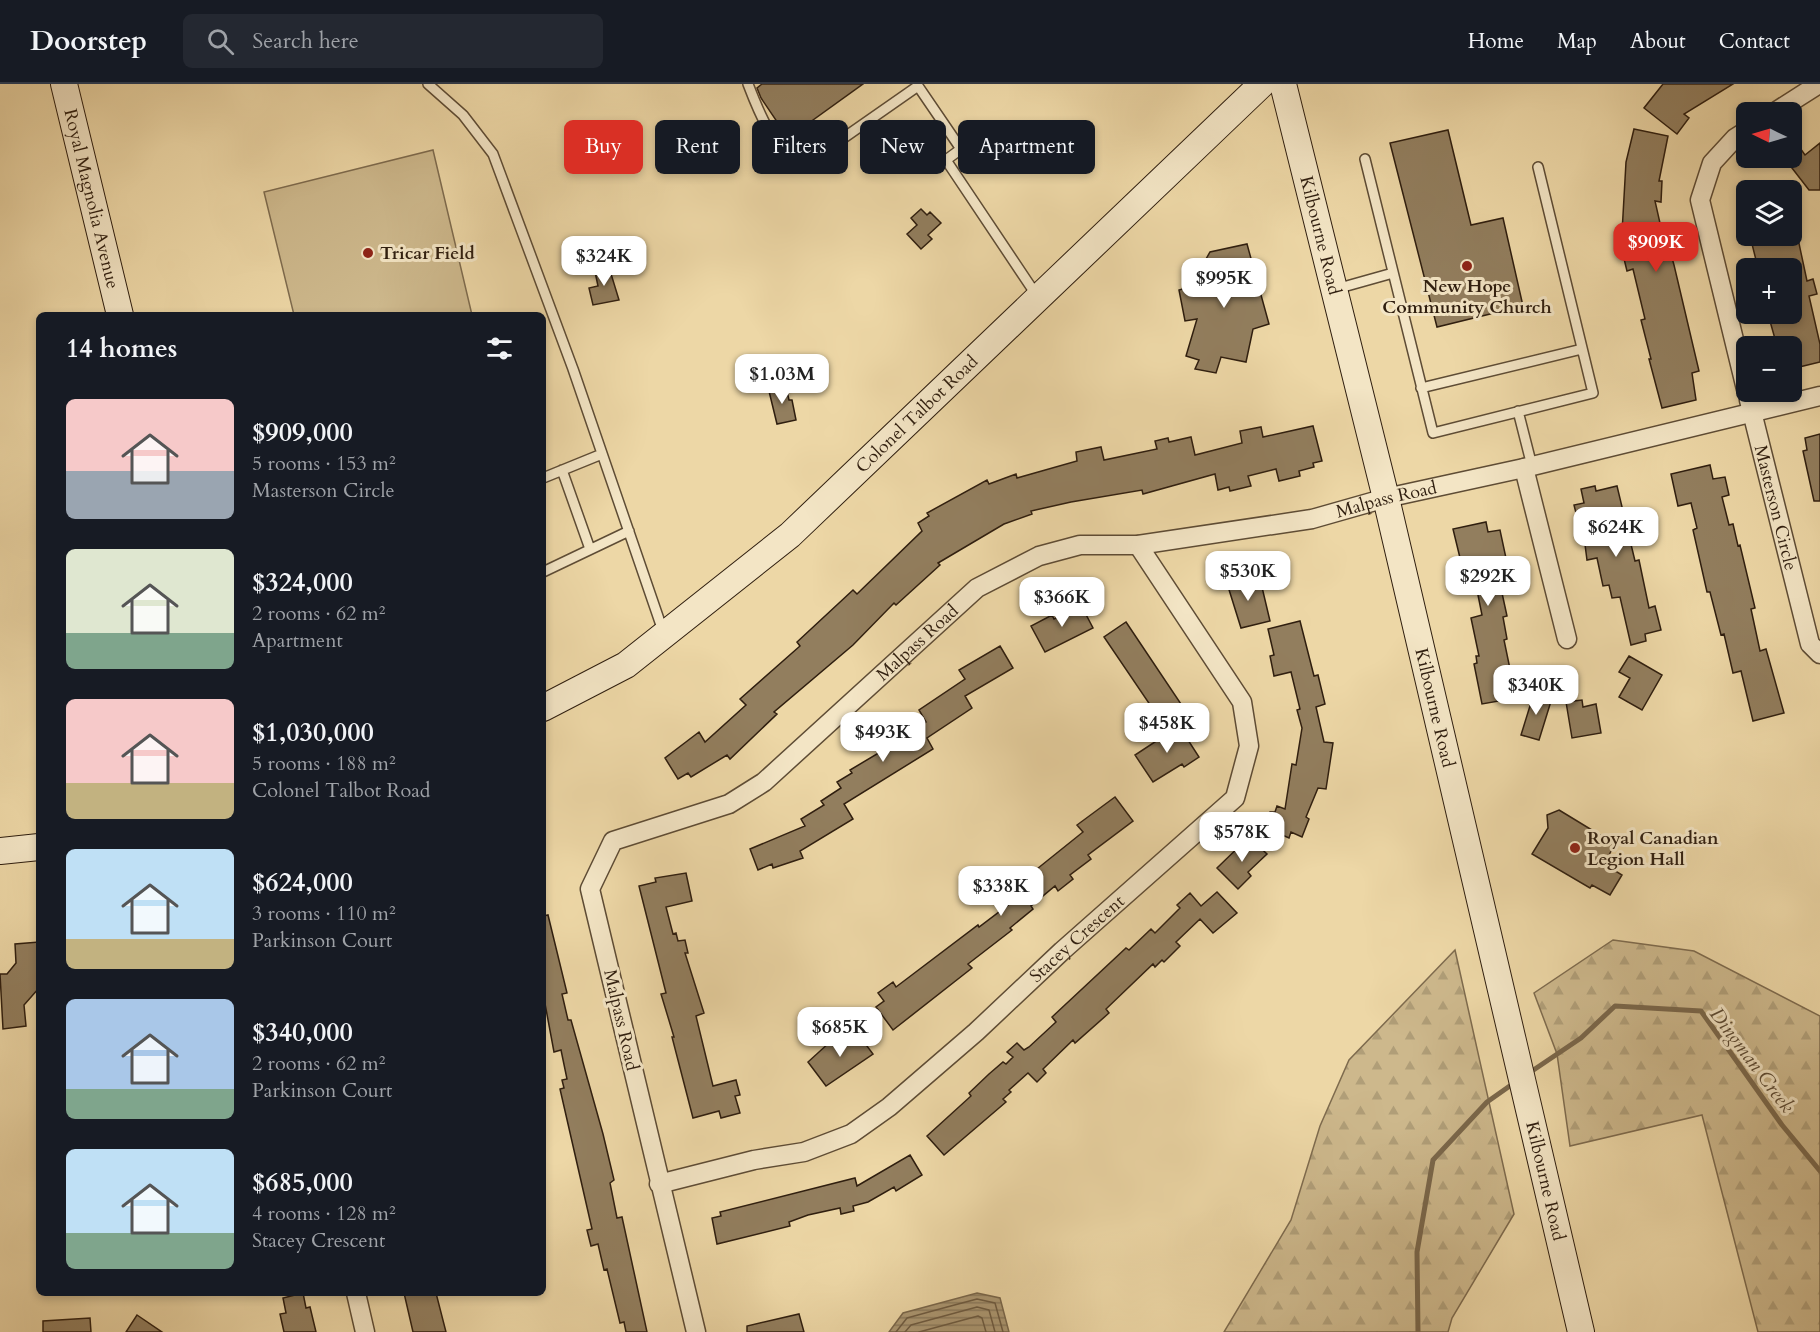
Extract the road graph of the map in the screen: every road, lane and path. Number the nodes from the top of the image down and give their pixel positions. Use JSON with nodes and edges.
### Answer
{"nodes":[{"id":1,"x":64,"y":84,"type":"edge"},
{"id":2,"x":428,"y":84,"type":"edge"},
{"id":3,"x":748,"y":84,"type":"edge"},
{"id":4,"x":1262,"y":84,"type":"edge"},
{"id":5,"x":1283,"y":84,"type":"edge"},
{"id":6,"x":1819,"y":84,"type":"edge"},
{"id":7,"x":917,"y":85,"type":"edge"},
{"id":8,"x":1791,"y":102,"type":"edge"},
{"id":9,"x":1736,"y":137,"type":"edge"},
{"id":10,"x":1365,"y":159,"type":"dead end"},
{"id":11,"x":1538,"y":168,"type":"dead end"},
{"id":12,"x":1393,"y":273,"type":"junction"},
{"id":13,"x":1334,"y":289,"type":"junction"},
{"id":14,"x":1038,"y":298,"type":"junction"},
{"id":15,"x":119,"y":312,"type":"edge"},
{"id":16,"x":1582,"y":349,"type":"junction"},
{"id":17,"x":1736,"y":349,"type":"edge"},
{"id":18,"x":1421,"y":388,"type":"junction"},
{"id":19,"x":1820,"y":396,"type":"edge"},
{"id":20,"x":1749,"y":402,"type":"edge"},
{"id":21,"x":1518,"y":411,"type":"junction"},
{"id":22,"x":1751,"y":411,"type":"junction"},
{"id":23,"x":602,"y":454,"type":"junction"},
{"id":24,"x":1528,"y":467,"type":"junction"},
{"id":25,"x":562,"y":470,"type":"junction"},
{"id":26,"x":546,"y":477,"type":"edge"},
{"id":27,"x":1386,"y":498,"type":"junction"},
{"id":28,"x":629,"y":531,"type":"junction"},
{"id":29,"x":1138,"y":545,"type":"junction"},
{"id":30,"x":590,"y":549,"type":"junction"},
{"id":31,"x":546,"y":571,"type":"edge"},
{"id":32,"x":665,"y":637,"type":"junction"},
{"id":33,"x":1567,"y":639,"type":"dead end"},
{"id":34,"x":1820,"y":654,"type":"edge"},
{"id":35,"x":546,"y":706,"type":"edge"},
{"id":36,"x":36,"y":847,"type":"edge"},
{"id":37,"x":0,"y":851,"type":"edge"},
{"id":38,"x":659,"y":1184,"type":"junction"},
{"id":39,"x":357,"y":1296,"type":"edge"},
{"id":40,"x":365,"y":1332,"type":"edge"},
{"id":41,"x":696,"y":1332,"type":"edge"},
{"id":42,"x":1581,"y":1332,"type":"edge"}],
"edges":[{"from":1,"to":15,"type":"street","name":"Royal Magnolia Avenue"},
{"from":2,"to":23,"type":"lane"},
{"from":3,"to":7,"type":"lane"},
{"from":4,"to":14,"type":"street","name":"Colonel Talbot Road"},
{"from":5,"to":13,"type":"street","name":"Kilbourne Road"},
{"from":6,"to":8,"type":"street"},
{"from":7,"to":14,"type":"lane"},
{"from":9,"to":17,"type":"street","name":"Masterson Circle"},
{"from":10,"to":12,"type":"lane"},
{"from":11,"to":16,"type":"lane"},
{"from":12,"to":13,"type":"lane"},
{"from":12,"to":18,"type":"lane"},
{"from":13,"to":27,"type":"street","name":"Kilbourne Road"},
{"from":14,"to":32,"type":"street","name":"Colonel Talbot Road"},
{"from":16,"to":18,"type":"lane"},
{"from":16,"to":21,"type":"lane"},
{"from":18,"to":21,"type":"lane"},
{"from":19,"to":22,"type":"street","name":"Malpass Road"},
{"from":20,"to":22,"type":"street","name":"Masterson Circle"},
{"from":21,"to":24,"type":"lane"},
{"from":22,"to":24,"type":"street","name":"Malpass Road"},
{"from":22,"to":34,"type":"street","name":"Masterson Circle"},
{"from":23,"to":25,"type":"lane"},
{"from":23,"to":28,"type":"lane"},
{"from":24,"to":27,"type":"street","name":"Malpass Road"},
{"from":24,"to":33,"type":"street"},
{"from":25,"to":26,"type":"lane"},
{"from":25,"to":30,"type":"lane"},
{"from":27,"to":29,"type":"street","name":"Malpass Road"},
{"from":27,"to":42,"type":"street","name":"Kilbourne Road"},
{"from":28,"to":30,"type":"lane"},
{"from":28,"to":32,"type":"lane"},
{"from":29,"to":38,"type":"street","name":"Malpass Road"},
{"from":29,"to":38,"type":"street","name":"Stacey Crescent"},
{"from":30,"to":31,"type":"lane"},
{"from":32,"to":35,"type":"street","name":"Colonel Talbot Road"},
{"from":36,"to":37,"type":"street"},
{"from":38,"to":41,"type":"street","name":"Malpass Road"},
{"from":39,"to":40,"type":"street"}]}
